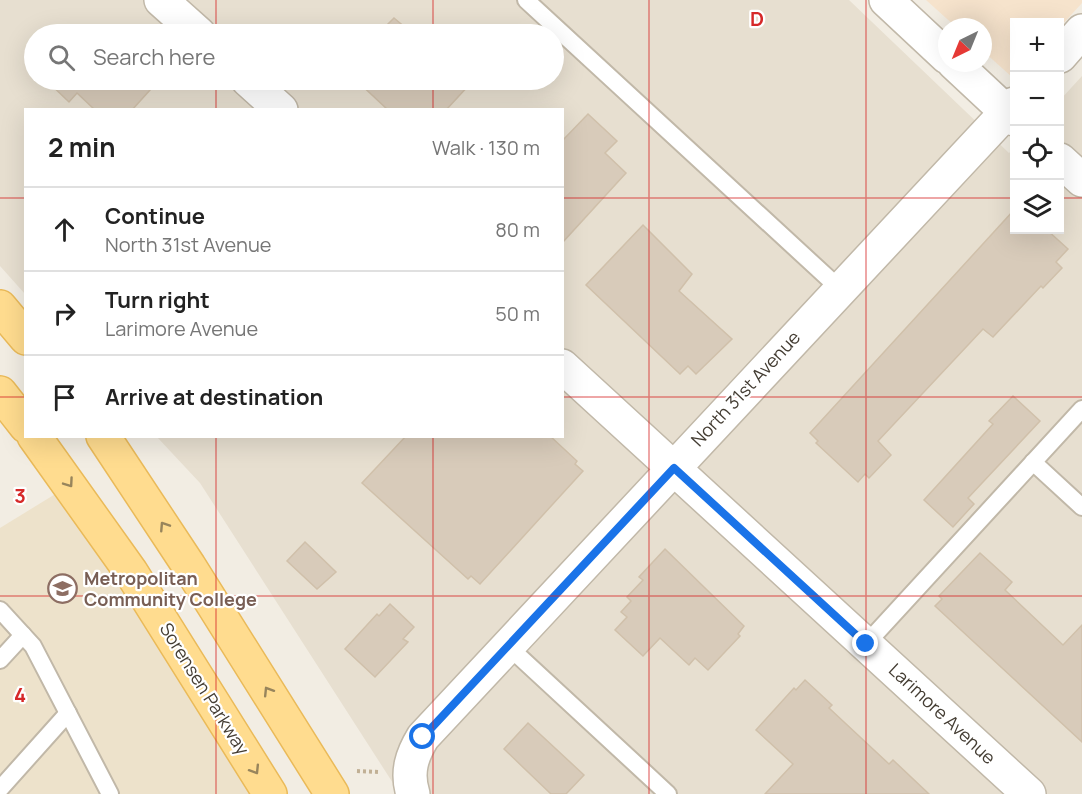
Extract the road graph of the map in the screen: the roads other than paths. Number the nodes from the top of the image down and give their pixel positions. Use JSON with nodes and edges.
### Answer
{"nodes":[{"id":1,"x":161,"y":0,"type":"edge"},
{"id":2,"x":526,"y":0,"type":"edge"},
{"id":3,"x":886,"y":0,"type":"edge"},
{"id":4,"x":188,"y":24,"type":"edge"},
{"id":5,"x":552,"y":24,"type":"edge"},
{"id":6,"x":1082,"y":31,"type":"edge"},
{"id":7,"x":564,"y":35,"type":"edge"},
{"id":8,"x":938,"y":49,"type":"edge"},
{"id":9,"x":1064,"y":51,"type":"edge"},
{"id":10,"x":965,"y":72,"type":"edge"},
{"id":11,"x":259,"y":90,"type":"edge"},
{"id":12,"x":279,"y":108,"type":"edge"},
{"id":13,"x":1010,"y":110,"type":"edge"},
{"id":14,"x":1010,"y":114,"type":"edge"},
{"id":15,"x":1064,"y":164,"type":"edge"},
{"id":16,"x":1082,"y":180,"type":"edge"},
{"id":17,"x":840,"y":289,"type":"junction"},
{"id":18,"x":0,"y":307,"type":"edge"},
{"id":19,"x":24,"y":336,"type":"edge"},
{"id":20,"x":564,"y":368,"type":"edge"},
{"id":21,"x":0,"y":393,"type":"edge"},
{"id":22,"x":1082,"y":409,"type":"edge"},
{"id":23,"x":24,"y":423,"type":"edge"},
{"id":24,"x":35,"y":438,"type":"edge"},
{"id":25,"x":104,"y":438,"type":"edge"},
{"id":26,"x":1033,"y":462,"type":"junction"},
{"id":27,"x":674,"y":468,"type":"junction"},
{"id":28,"x":1082,"y":507,"type":"edge"},
{"id":29,"x":0,"y":610,"type":"edge"},
{"id":30,"x":23,"y":634,"type":"junction"},
{"id":31,"x":866,"y":644,"type":"junction"},
{"id":32,"x":508,"y":646,"type":"junction"},
{"id":33,"x":0,"y":660,"type":"edge"},
{"id":34,"x":68,"y":713,"type":"junction"},
{"id":35,"x":0,"y":789,"type":"edge"},
{"id":36,"x":110,"y":794,"type":"edge"},
{"id":37,"x":270,"y":794,"type":"edge"},
{"id":38,"x":332,"y":794,"type":"edge"},
{"id":39,"x":413,"y":794,"type":"edge"},
{"id":40,"x":668,"y":794,"type":"edge"},
{"id":41,"x":1029,"y":794,"type":"edge"}],
"edges":[{"from":1,"to":4,"type":"street"},
{"from":2,"to":5,"type":"lane"},
{"from":3,"to":8,"type":"street"},
{"from":6,"to":9,"type":"street"},
{"from":7,"to":17,"type":"lane"},
{"from":10,"to":13,"type":"street"},
{"from":11,"to":12,"type":"street"},
{"from":14,"to":17,"type":"street","name":"North 31st Avenue"},
{"from":15,"to":16,"type":"street"},
{"from":17,"to":27,"type":"street","name":"North 31st Avenue"},
{"from":18,"to":19,"type":"main road"},
{"from":20,"to":27,"type":"street","name":"Larimore Avenue"},
{"from":21,"to":23,"type":"main road"},
{"from":22,"to":26,"type":"lane"},
{"from":24,"to":37,"type":"main road","name":"Sorensen Parkway","one_way":true},
{"from":38,"to":25,"type":"main road","one_way":true},
{"from":26,"to":28,"type":"lane"},
{"from":26,"to":31,"type":"lane"},
{"from":27,"to":31,"type":"street","name":"Larimore Avenue"},
{"from":27,"to":32,"type":"street","name":"North 31st Avenue"},
{"from":29,"to":30,"type":"lane"},
{"from":30,"to":33,"type":"lane"},
{"from":30,"to":34,"type":"lane"},
{"from":31,"to":41,"type":"street","name":"Larimore Avenue"},
{"from":32,"to":39,"type":"street","name":"North 31st Avenue"},
{"from":32,"to":40,"type":"lane"},
{"from":34,"to":35,"type":"lane"},
{"from":34,"to":36,"type":"lane"}]}
